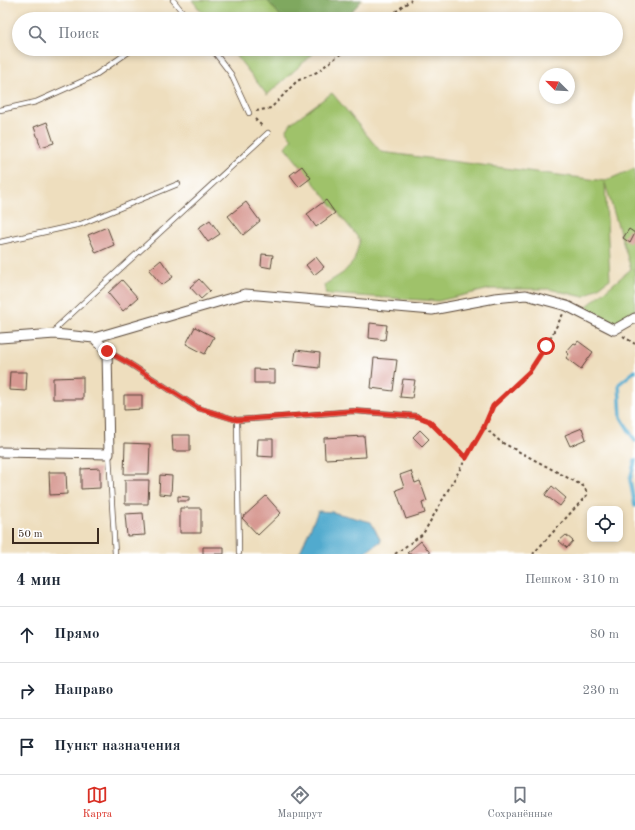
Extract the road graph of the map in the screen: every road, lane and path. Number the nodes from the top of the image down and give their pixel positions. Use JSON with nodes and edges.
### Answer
{"nodes":[{"id":1,"x":173,"y":0,"type":"edge"},
{"id":2,"x":411,"y":0,"type":"edge"},
{"id":3,"x":182,"y":12,"type":"edge"},
{"id":4,"x":395,"y":12,"type":"edge"},
{"id":5,"x":123,"y":56,"type":"edge"},
{"id":6,"x":217,"y":56,"type":"edge"},
{"id":7,"x":338,"y":56,"type":"edge"},
{"id":8,"x":0,"y":110,"type":"edge"},
{"id":9,"x":250,"y":113,"type":"junction"},
{"id":10,"x":268,"y":133,"type":"joint"},
{"id":11,"x":178,"y":184,"type":"dead end"},
{"id":12,"x":0,"y":242,"type":"edge"},
{"id":13,"x":567,"y":306,"type":"junction"},
{"id":14,"x":635,"y":318,"type":"edge"},
{"id":15,"x":55,"y":334,"type":"junction"},
{"id":16,"x":0,"y":338,"type":"edge"},
{"id":17,"x":94,"y":338,"type":"junction"},
{"id":18,"x":107,"y":351,"type":"junction"},
{"id":19,"x":416,"y":416,"type":"joint"},
{"id":20,"x":237,"y":420,"type":"junction"},
{"id":21,"x":484,"y":427,"type":"junction"},
{"id":22,"x":0,"y":452,"type":"edge"},
{"id":23,"x":109,"y":454,"type":"junction"},
{"id":24,"x":466,"y":458,"type":"junction"},
{"id":25,"x":239,"y":553,"type":"dead end"},
{"id":26,"x":115,"y":554,"type":"edge"},
{"id":27,"x":395,"y":554,"type":"edge"},
{"id":28,"x":532,"y":554,"type":"edge"}],
"edges":[{"from":1,"to":3,"type":"lane"},
{"from":2,"to":4,"type":"path"},
{"from":5,"to":8,"type":"lane"},
{"from":6,"to":9,"type":"lane"},
{"from":7,"to":9,"type":"path"},
{"from":9,"to":10,"type":"path"},
{"from":10,"to":15,"type":"lane"},
{"from":11,"to":12,"type":"lane"},
{"from":13,"to":14,"type":"street"},
{"from":13,"to":17,"type":"street"},
{"from":13,"to":21,"type":"path"},
{"from":15,"to":16,"type":"street"},
{"from":15,"to":17,"type":"street"},
{"from":17,"to":18,"type":"street"},
{"from":18,"to":20,"type":"lane"},
{"from":18,"to":23,"type":"street"},
{"from":19,"to":20,"type":"lane"},
{"from":19,"to":24,"type":"path"},
{"from":20,"to":25,"type":"lane"},
{"from":21,"to":24,"type":"path"},
{"from":21,"to":28,"type":"path"},
{"from":22,"to":23,"type":"street"},
{"from":23,"to":26,"type":"lane"},
{"from":24,"to":27,"type":"path"}]}
